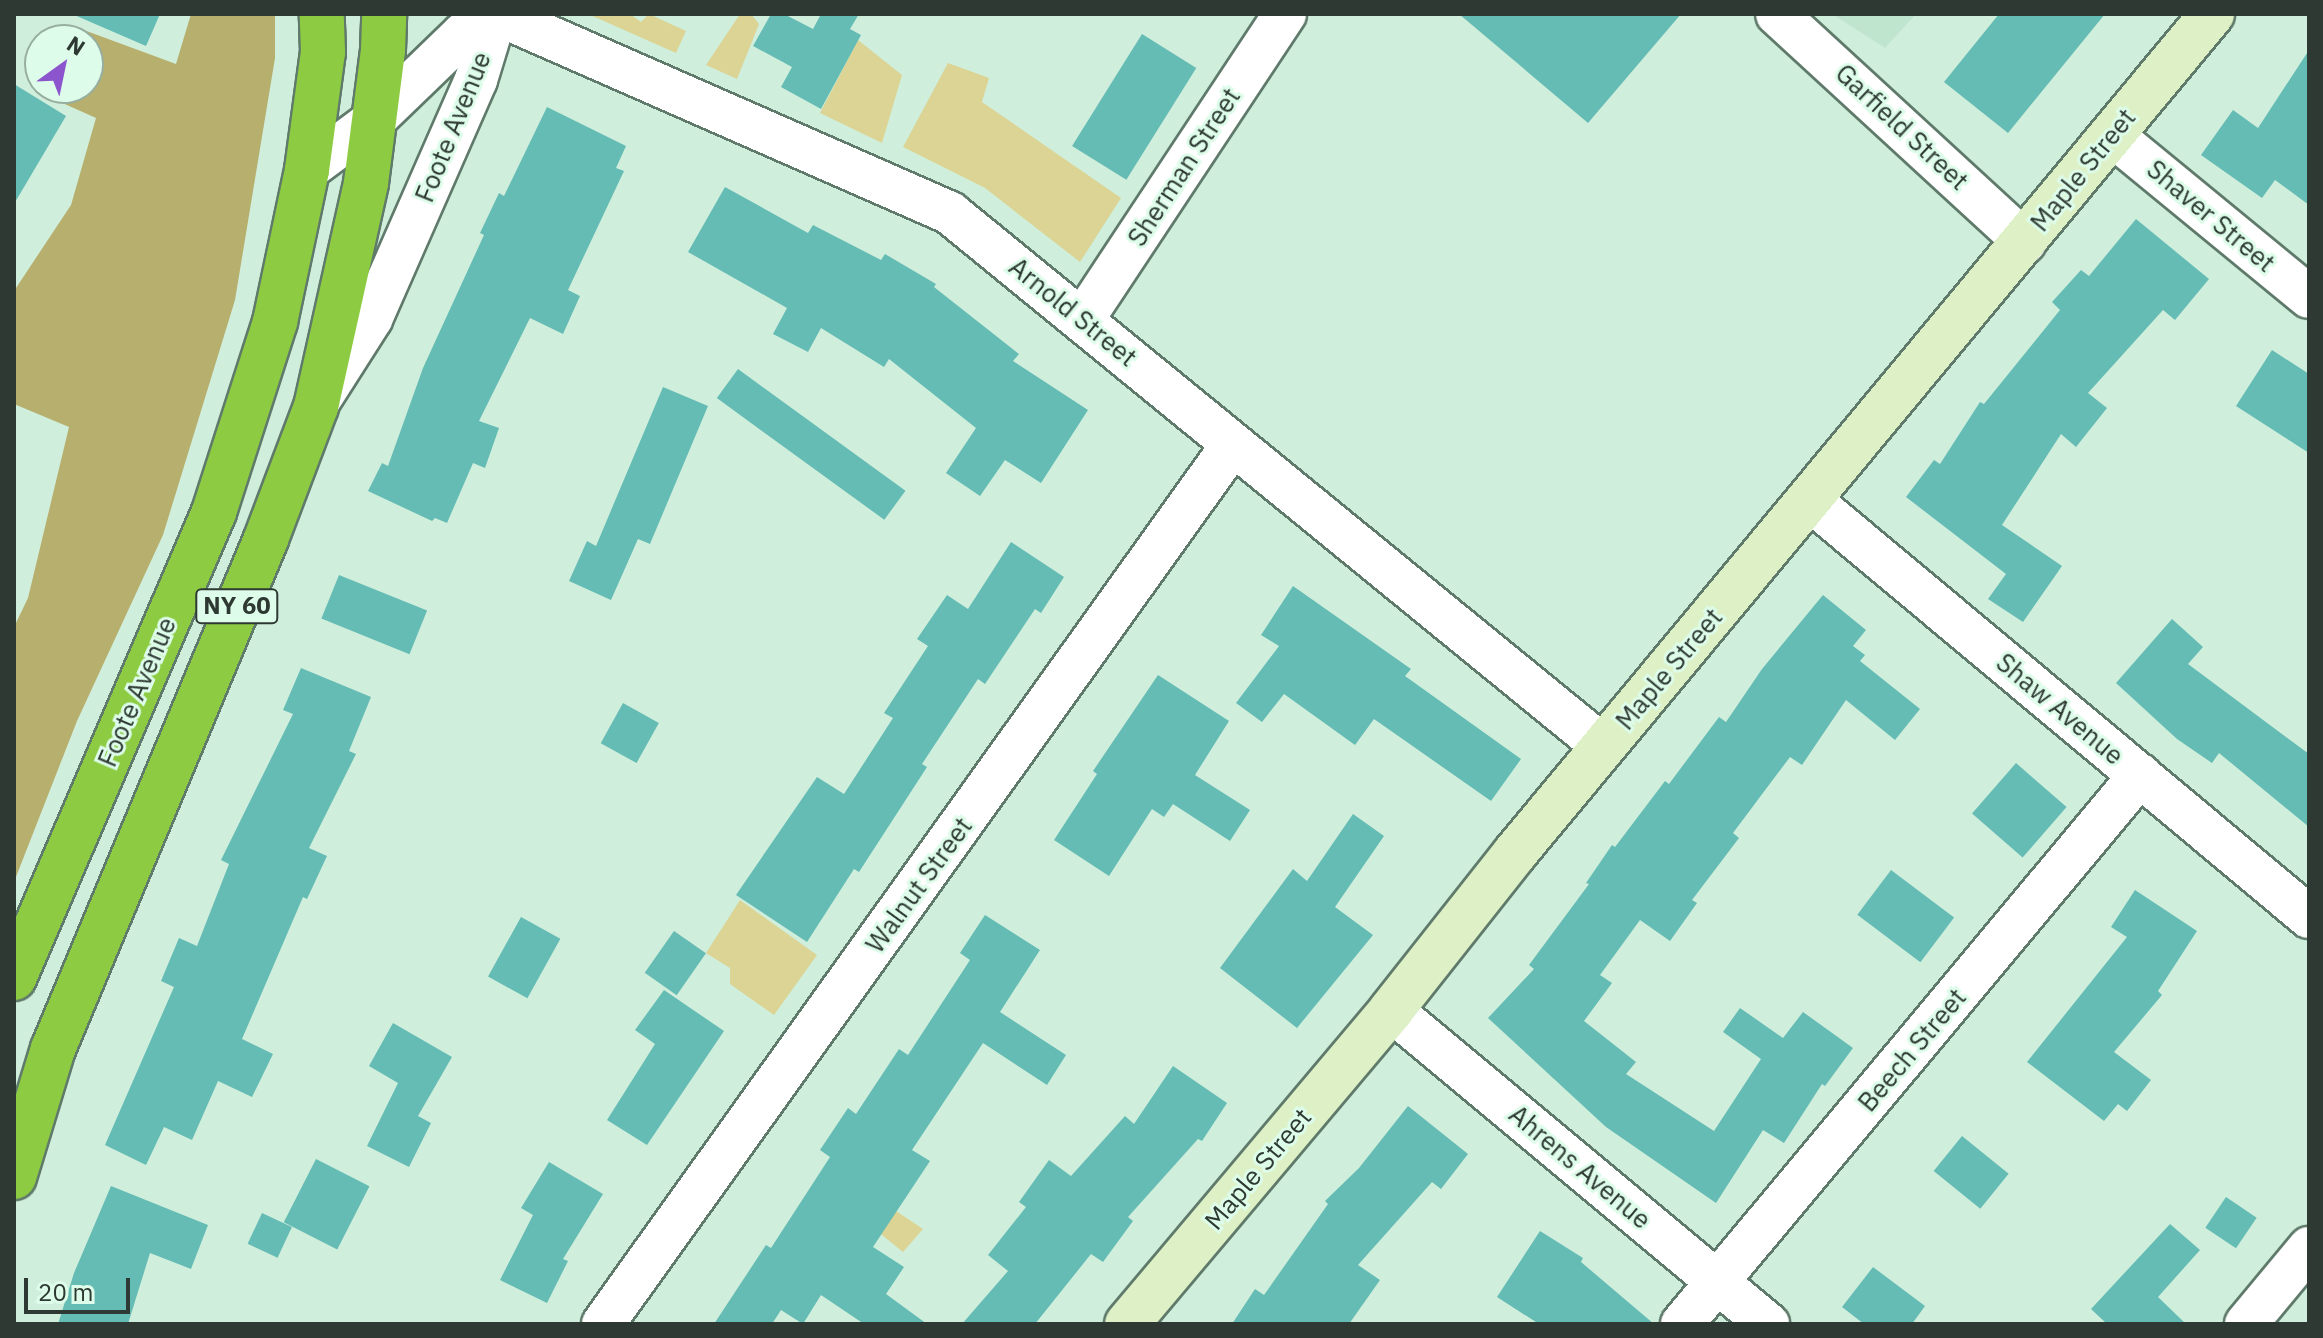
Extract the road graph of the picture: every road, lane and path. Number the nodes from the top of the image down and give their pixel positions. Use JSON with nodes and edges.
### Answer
{"nodes":[{"id":1,"x":322,"y":14,"type":"edge"},
{"id":2,"x":384,"y":14,"type":"edge"},
{"id":3,"x":496,"y":14,"type":"edge"},
{"id":4,"x":1285,"y":14,"type":"edge"},
{"id":5,"x":1777,"y":14,"type":"edge"},
{"id":6,"x":2212,"y":14,"type":"edge"},
{"id":7,"x":374,"y":120,"type":"junction"},
{"id":8,"x":2112,"y":135,"type":"junction"},
{"id":9,"x":307,"y":170,"type":"junction"},
{"id":10,"x":2025,"y":242,"type":"junction"},
{"id":11,"x":2309,"y":297,"type":"edge"},
{"id":12,"x":1083,"y":319,"type":"junction"},
{"id":13,"x":316,"y":407,"type":"junction"},
{"id":14,"x":1233,"y":444,"type":"junction"},
{"id":15,"x":1811,"y":501,"type":"junction"},
{"id":16,"x":1591,"y":736,"type":"junction"},
{"id":17,"x":2140,"y":775,"type":"junction"},
{"id":18,"x":2309,"y":917,"type":"edge"},
{"id":19,"x":14,"y":978,"type":"edge"},
{"id":20,"x":1391,"y":1010,"type":"junction"},
{"id":21,"x":14,"y":1177,"type":"edge"},
{"id":22,"x":2309,"y":1248,"type":"edge"},
{"id":23,"x":1717,"y":1282,"type":"junction"},
{"id":24,"x":603,"y":1324,"type":"edge"},
{"id":25,"x":1127,"y":1324,"type":"edge"},
{"id":26,"x":1682,"y":1324,"type":"edge"},
{"id":27,"x":1768,"y":1324,"type":"edge"},
{"id":28,"x":2246,"y":1324,"type":"edge"}],
"edges":[{"from":1,"to":9,"type":"highway","name":"Foote Avenue","number":"NY 60"},
{"from":2,"to":7,"type":"highway","name":"Foote Avenue","number":"NY 60"},
{"from":3,"to":7,"type":"street","name":"Foote Avenue"},
{"from":3,"to":12,"type":"street","name":"Arnold Street"},
{"from":3,"to":13,"type":"street","name":"Foote Avenue"},
{"from":4,"to":12,"type":"street","name":"Sherman Street"},
{"from":5,"to":10,"type":"street","name":"Garfield Street"},
{"from":6,"to":8,"type":"street","name":"Maple Street"},
{"from":7,"to":9,"type":"street","name":"Foote Avenue"},
{"from":7,"to":13,"type":"highway","name":"Foote Avenue","number":"NY 60"},
{"from":8,"to":10,"type":"street","name":"Maple Street"},
{"from":8,"to":11,"type":"street","name":"Shaver Street"},
{"from":9,"to":19,"type":"highway","name":"Foote Avenue","number":"NY 60"},
{"from":10,"to":15,"type":"street","name":"Maple Street"},
{"from":12,"to":14,"type":"street","name":"Arnold Street"},
{"from":13,"to":21,"type":"highway","name":"Foote Avenue","number":"NY 60"},
{"from":14,"to":16,"type":"street","name":"Arnold Street"},
{"from":14,"to":24,"type":"street","name":"Walnut Street"},
{"from":15,"to":16,"type":"street","name":"Maple Street"},
{"from":15,"to":17,"type":"street","name":"Shaw Avenue"},
{"from":16,"to":20,"type":"street","name":"Maple Street"},
{"from":17,"to":18,"type":"street","name":"Shaw Avenue"},
{"from":17,"to":23,"type":"street","name":"Beech Street"},
{"from":20,"to":23,"type":"street","name":"Ahrens Avenue"},
{"from":20,"to":25,"type":"street","name":"Maple Street"},
{"from":22,"to":28,"type":"street"},
{"from":23,"to":26,"type":"street","name":"Beech Street"},
{"from":23,"to":27,"type":"street","name":"Ahrens Avenue"}]}
